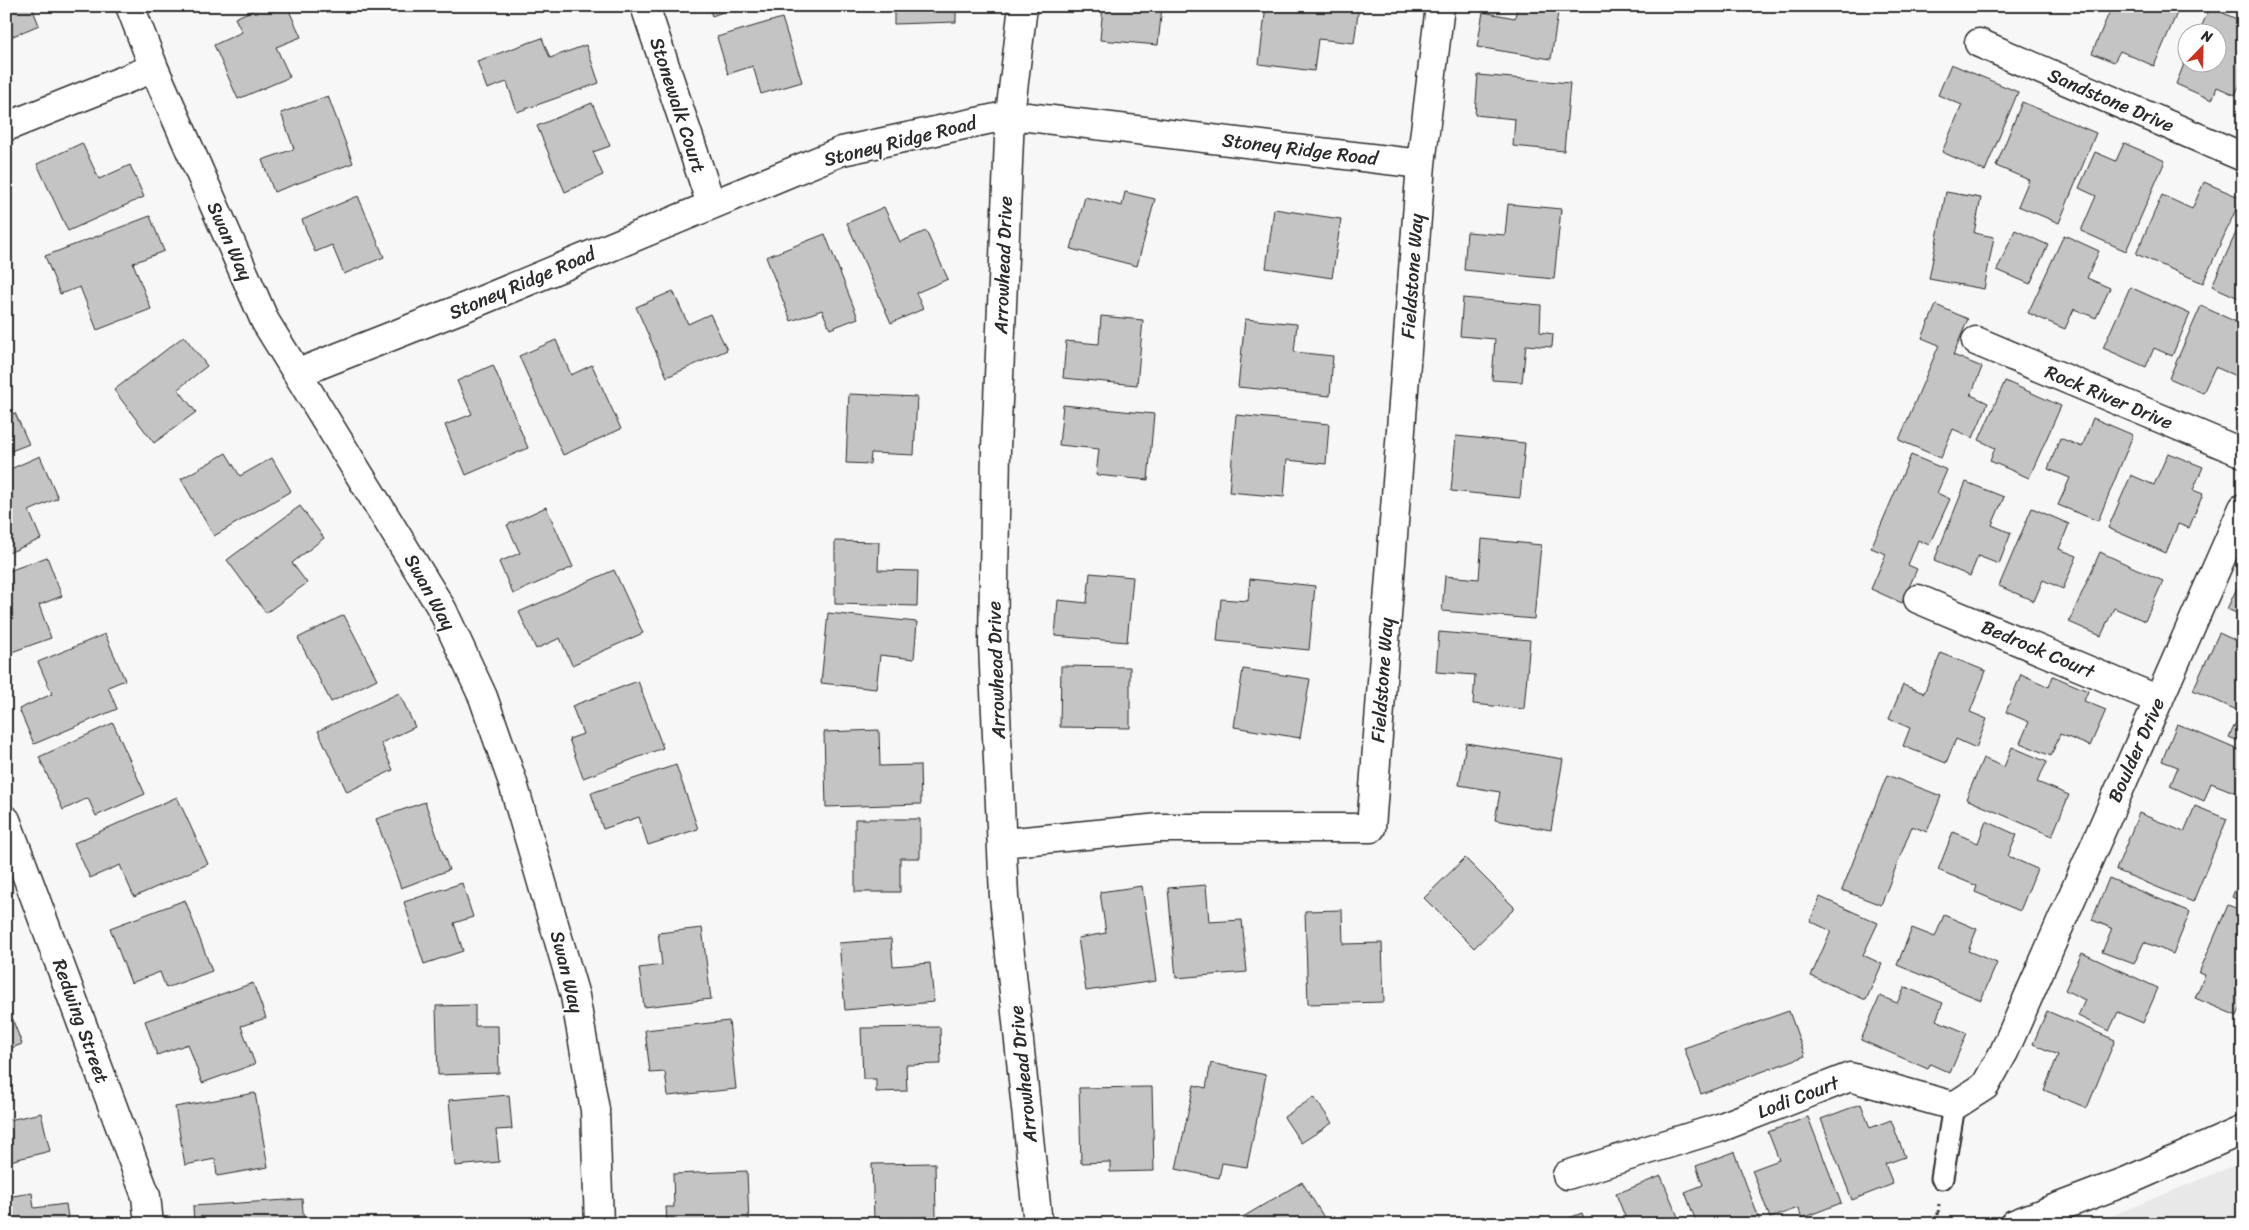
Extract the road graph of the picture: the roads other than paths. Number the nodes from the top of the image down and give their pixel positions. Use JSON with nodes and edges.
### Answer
{"nodes":[{"id":1,"x":130,"y":6,"type":"edge"},
{"id":2,"x":645,"y":6,"type":"edge"},
{"id":3,"x":1023,"y":6,"type":"edge"},
{"id":4,"x":1440,"y":6,"type":"edge"},
{"id":5,"x":1979,"y":43,"type":"dead end"},
{"id":6,"x":154,"y":68,"type":"junction"},
{"id":7,"x":1010,"y":115,"type":"junction"},
{"id":8,"x":6,"y":127,"type":"edge"},
{"id":9,"x":2243,"y":157,"type":"edge"},
{"id":10,"x":1421,"y":164,"type":"junction"},
{"id":11,"x":711,"y":204,"type":"junction"},
{"id":12,"x":1976,"y":341,"type":"dead end"},
{"id":13,"x":298,"y":373,"type":"junction"},
{"id":14,"x":2243,"y":454,"type":"edge"},
{"id":15,"x":2243,"y":508,"type":"edge"},
{"id":16,"x":1918,"y":599,"type":"dead end"},
{"id":17,"x":2159,"y":700,"type":"junction"},
{"id":18,"x":6,"y":820,"type":"edge"},
{"id":19,"x":1002,"y":843,"type":"junction"},
{"id":20,"x":1954,"y":1106,"type":"junction"},
{"id":21,"x":2243,"y":1130,"type":"edge"},
{"id":22,"x":1567,"y":1175,"type":"dead end"},
{"id":23,"x":1942,"y":1178,"type":"dead end"},
{"id":24,"x":149,"y":1224,"type":"edge"},
{"id":25,"x":599,"y":1224,"type":"edge"},
{"id":26,"x":1038,"y":1224,"type":"edge"},
{"id":27,"x":2014,"y":1224,"type":"edge"}],
"edges":[{"from":1,"to":6,"type":"street","name":"Swan Way"},
{"from":2,"to":11,"type":"street","name":"Stonewalk Court"},
{"from":3,"to":7,"type":"street","name":"Arrowhead Drive"},
{"from":4,"to":10,"type":"street"},
{"from":5,"to":9,"type":"street","name":"Sandstone Drive"},
{"from":6,"to":8,"type":"street"},
{"from":6,"to":13,"type":"street","name":"Swan Way"},
{"from":7,"to":10,"type":"street","name":"Stoney Ridge Road"},
{"from":7,"to":11,"type":"street","name":"Stoney Ridge Road"},
{"from":7,"to":19,"type":"street","name":"Arrowhead Drive"},
{"from":10,"to":19,"type":"street","name":"Fieldstone Way"},
{"from":11,"to":13,"type":"street","name":"Stoney Ridge Road"},
{"from":12,"to":14,"type":"street","name":"Rock River Drive"},
{"from":13,"to":25,"type":"street","name":"Swan Way"},
{"from":15,"to":17,"type":"street","name":"Boulder Drive"},
{"from":16,"to":17,"type":"street","name":"Bedrock Court"},
{"from":17,"to":20,"type":"street","name":"Boulder Drive"},
{"from":18,"to":24,"type":"street","name":"Redwing Street"},
{"from":19,"to":26,"type":"street","name":"Arrowhead Drive"},
{"from":20,"to":22,"type":"street","name":"Lodi Court"},
{"from":20,"to":23,"type":"lane"},
{"from":21,"to":27,"type":"street"}]}
